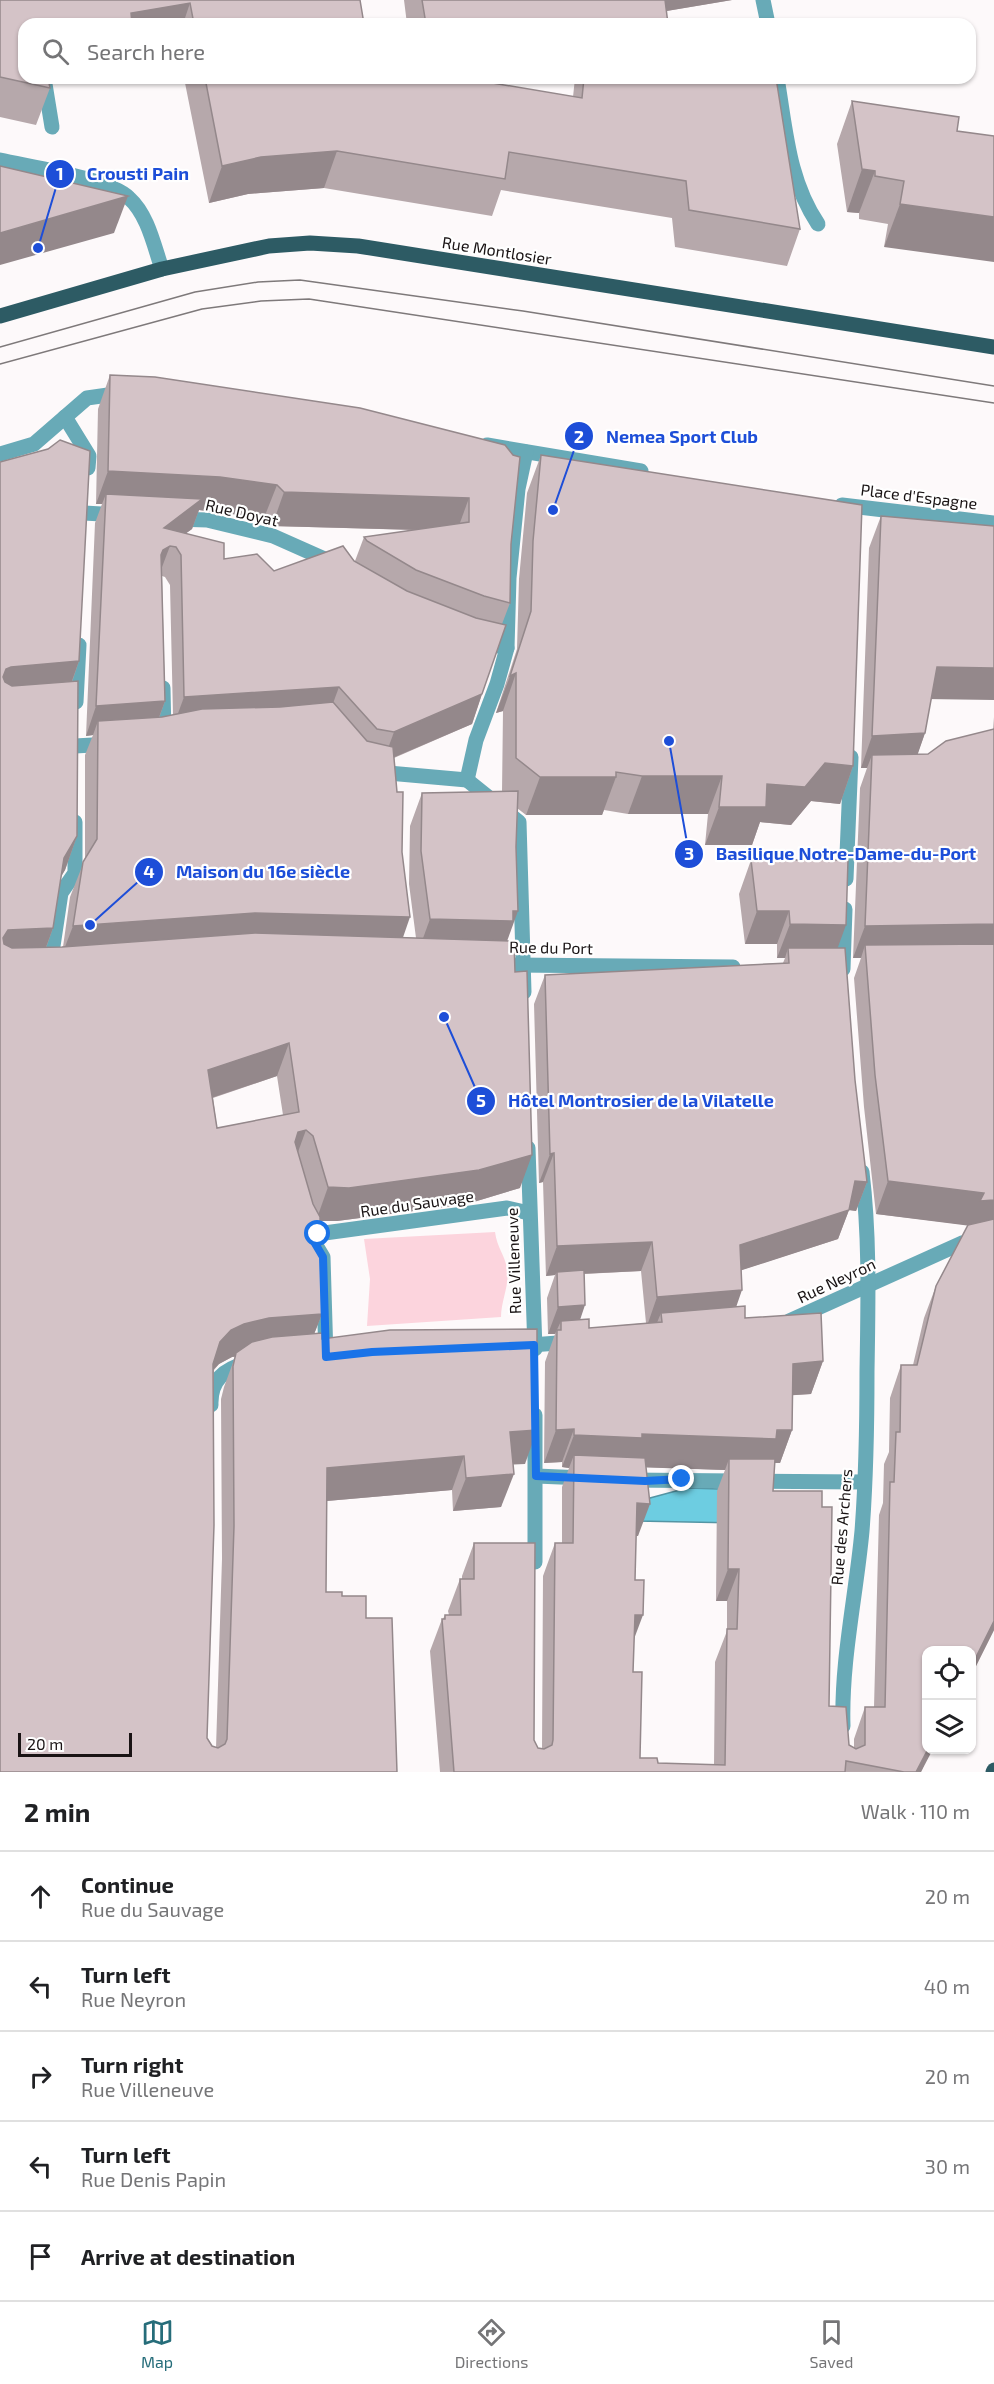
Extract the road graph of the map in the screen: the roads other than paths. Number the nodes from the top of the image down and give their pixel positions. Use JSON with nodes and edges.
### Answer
{"nodes":[{"id":1,"x":763,"y":0,"type":"edge"},
{"id":2,"x":767,"y":18,"type":"edge"},
{"id":3,"x":45,"y":84,"type":"edge"},
{"id":4,"x":778,"y":84,"type":"edge"},
{"id":5,"x":52,"y":127,"type":"dead end"},
{"id":6,"x":0,"y":160,"type":"edge"},
{"id":7,"x":818,"y":224,"type":"dead end"},
{"id":8,"x":162,"y":269,"type":"junction"},
{"id":9,"x":0,"y":316,"type":"edge"},
{"id":10,"x":994,"y":347,"type":"edge"},
{"id":11,"x":139,"y":394,"type":"edge"},
{"id":12,"x":65,"y":417,"type":"junction"},
{"id":13,"x":469,"y":442,"type":"edge"},
{"id":14,"x":526,"y":452,"type":"junction"},
{"id":15,"x":0,"y":454,"type":"edge"},
{"id":16,"x":653,"y":473,"type":"edge"},
{"id":17,"x":87,"y":479,"type":"edge"},
{"id":18,"x":827,"y":502,"type":"edge"},
{"id":19,"x":84,"y":513,"type":"edge"},
{"id":20,"x":140,"y":516,"type":"edge"},
{"id":21,"x":162,"y":518,"type":"edge"},
{"id":22,"x":994,"y":523,"type":"edge"},
{"id":23,"x":342,"y":573,"type":"edge"},
{"id":24,"x":79,"y":632,"type":"edge"},
{"id":25,"x":469,"y":639,"type":"edge"},
{"id":26,"x":507,"y":648,"type":"junction"},
{"id":27,"x":162,"y":668,"type":"edge"},
{"id":28,"x":72,"y":707,"type":"edge"},
{"id":29,"x":180,"y":736,"type":"edge"},
{"id":30,"x":852,"y":742,"type":"edge"},
{"id":31,"x":128,"y":743,"type":"edge"},
{"id":32,"x":75,"y":746,"type":"edge"},
{"id":33,"x":361,"y":768,"type":"edge"},
{"id":34,"x":871,"y":777,"type":"edge"},
{"id":35,"x":850,"y":778,"type":"junction"},
{"id":36,"x":467,"y":780,"type":"junction"},
{"id":37,"x":75,"y":804,"type":"edge"},
{"id":38,"x":500,"y":964,"type":"edge"},
{"id":39,"x":523,"y":965,"type":"junction"},
{"id":40,"x":747,"y":967,"type":"edge"},
{"id":41,"x":50,"y":971,"type":"edge"},
{"id":42,"x":843,"y":971,"type":"edge"},
{"id":43,"x":524,"y":1010,"type":"edge"},
{"id":44,"x":527,"y":1135,"type":"edge"},
{"id":45,"x":859,"y":1152,"type":"edge"},
{"id":46,"x":529,"y":1213,"type":"junction"},
{"id":47,"x":305,"y":1218,"type":"edge"},
{"id":48,"x":310,"y":1235,"type":"junction"},
{"id":49,"x":994,"y":1239,"type":"edge"},
{"id":50,"x":869,"y":1284,"type":"junction"},
{"id":51,"x":778,"y":1324,"type":"edge"},
{"id":52,"x":583,"y":1341,"type":"edge"},
{"id":53,"x":534,"y":1345,"type":"junction"},
{"id":54,"x":500,"y":1346,"type":"edge"},
{"id":55,"x":326,"y":1357,"type":"edge"},
{"id":56,"x":269,"y":1361,"type":"edge"},
{"id":57,"x":535,"y":1363,"type":"edge"},
{"id":58,"x":535,"y":1397,"type":"edge"},
{"id":59,"x":211,"y":1421,"type":"edge"},
{"id":60,"x":536,"y":1476,"type":"junction"},
{"id":61,"x":594,"y":1479,"type":"edge"},
{"id":62,"x":618,"y":1480,"type":"edge"},
{"id":63,"x":864,"y":1482,"type":"junction"},
{"id":64,"x":535,"y":1583,"type":"edge"},
{"id":65,"x":844,"y":1738,"type":"edge"}],
"edges":[{"from":1,"to":2,"type":"street"},
{"from":3,"to":5,"type":"street"},
{"from":4,"to":7,"type":"street"},
{"from":6,"to":8,"type":"street"},
{"from":8,"to":9,"type":"main road","name":"Rue Montlosier"},
{"from":8,"to":10,"type":"main road","name":"Rue Montlosier"},
{"from":11,"to":12,"type":"street"},
{"from":12,"to":15,"type":"street"},
{"from":12,"to":17,"type":"street"},
{"from":13,"to":14,"type":"street"},
{"from":14,"to":16,"type":"street"},
{"from":14,"to":26,"type":"street"},
{"from":18,"to":22,"type":"street","name":"Place d'Espagne"},
{"from":19,"to":20,"type":"street"},
{"from":21,"to":23,"type":"street","name":"Rue Doyat"},
{"from":24,"to":28,"type":"street"},
{"from":25,"to":26,"type":"street"},
{"from":26,"to":36,"type":"street"},
{"from":27,"to":29,"type":"street"},
{"from":30,"to":35,"type":"street"},
{"from":31,"to":32,"type":"street"},
{"from":33,"to":36,"type":"street"},
{"from":34,"to":35,"type":"street"},
{"from":35,"to":42,"type":"street"},
{"from":36,"to":39,"type":"street"},
{"from":37,"to":41,"type":"street"},
{"from":38,"to":39,"type":"street","name":"Rue du Port"},
{"from":39,"to":40,"type":"street","name":"Rue du Port"},
{"from":39,"to":43,"type":"street"},
{"from":44,"to":46,"type":"street","name":"Rue Villeneuve"},
{"from":45,"to":50,"type":"street","name":"Rue des Archers"},
{"from":46,"to":48,"type":"street","name":"Rue du Sauvage"},
{"from":46,"to":53,"type":"street","name":"Rue Villeneuve"},
{"from":47,"to":48,"type":"street"},
{"from":48,"to":55,"type":"street"},
{"from":49,"to":50,"type":"street","name":"Rue Neyron"},
{"from":50,"to":51,"type":"street","name":"Rue Neyron"},
{"from":50,"to":63,"type":"street","name":"Rue des Archers"},
{"from":52,"to":53,"type":"street"},
{"from":53,"to":54,"type":"street"},
{"from":53,"to":57,"type":"street","name":"Rue Villeneuve"},
{"from":56,"to":59,"type":"street"},
{"from":58,"to":60,"type":"street"},
{"from":60,"to":61,"type":"street"},
{"from":60,"to":64,"type":"street"},
{"from":62,"to":63,"type":"street"},
{"from":63,"to":65,"type":"street","name":"Rue des Archers"}]}
